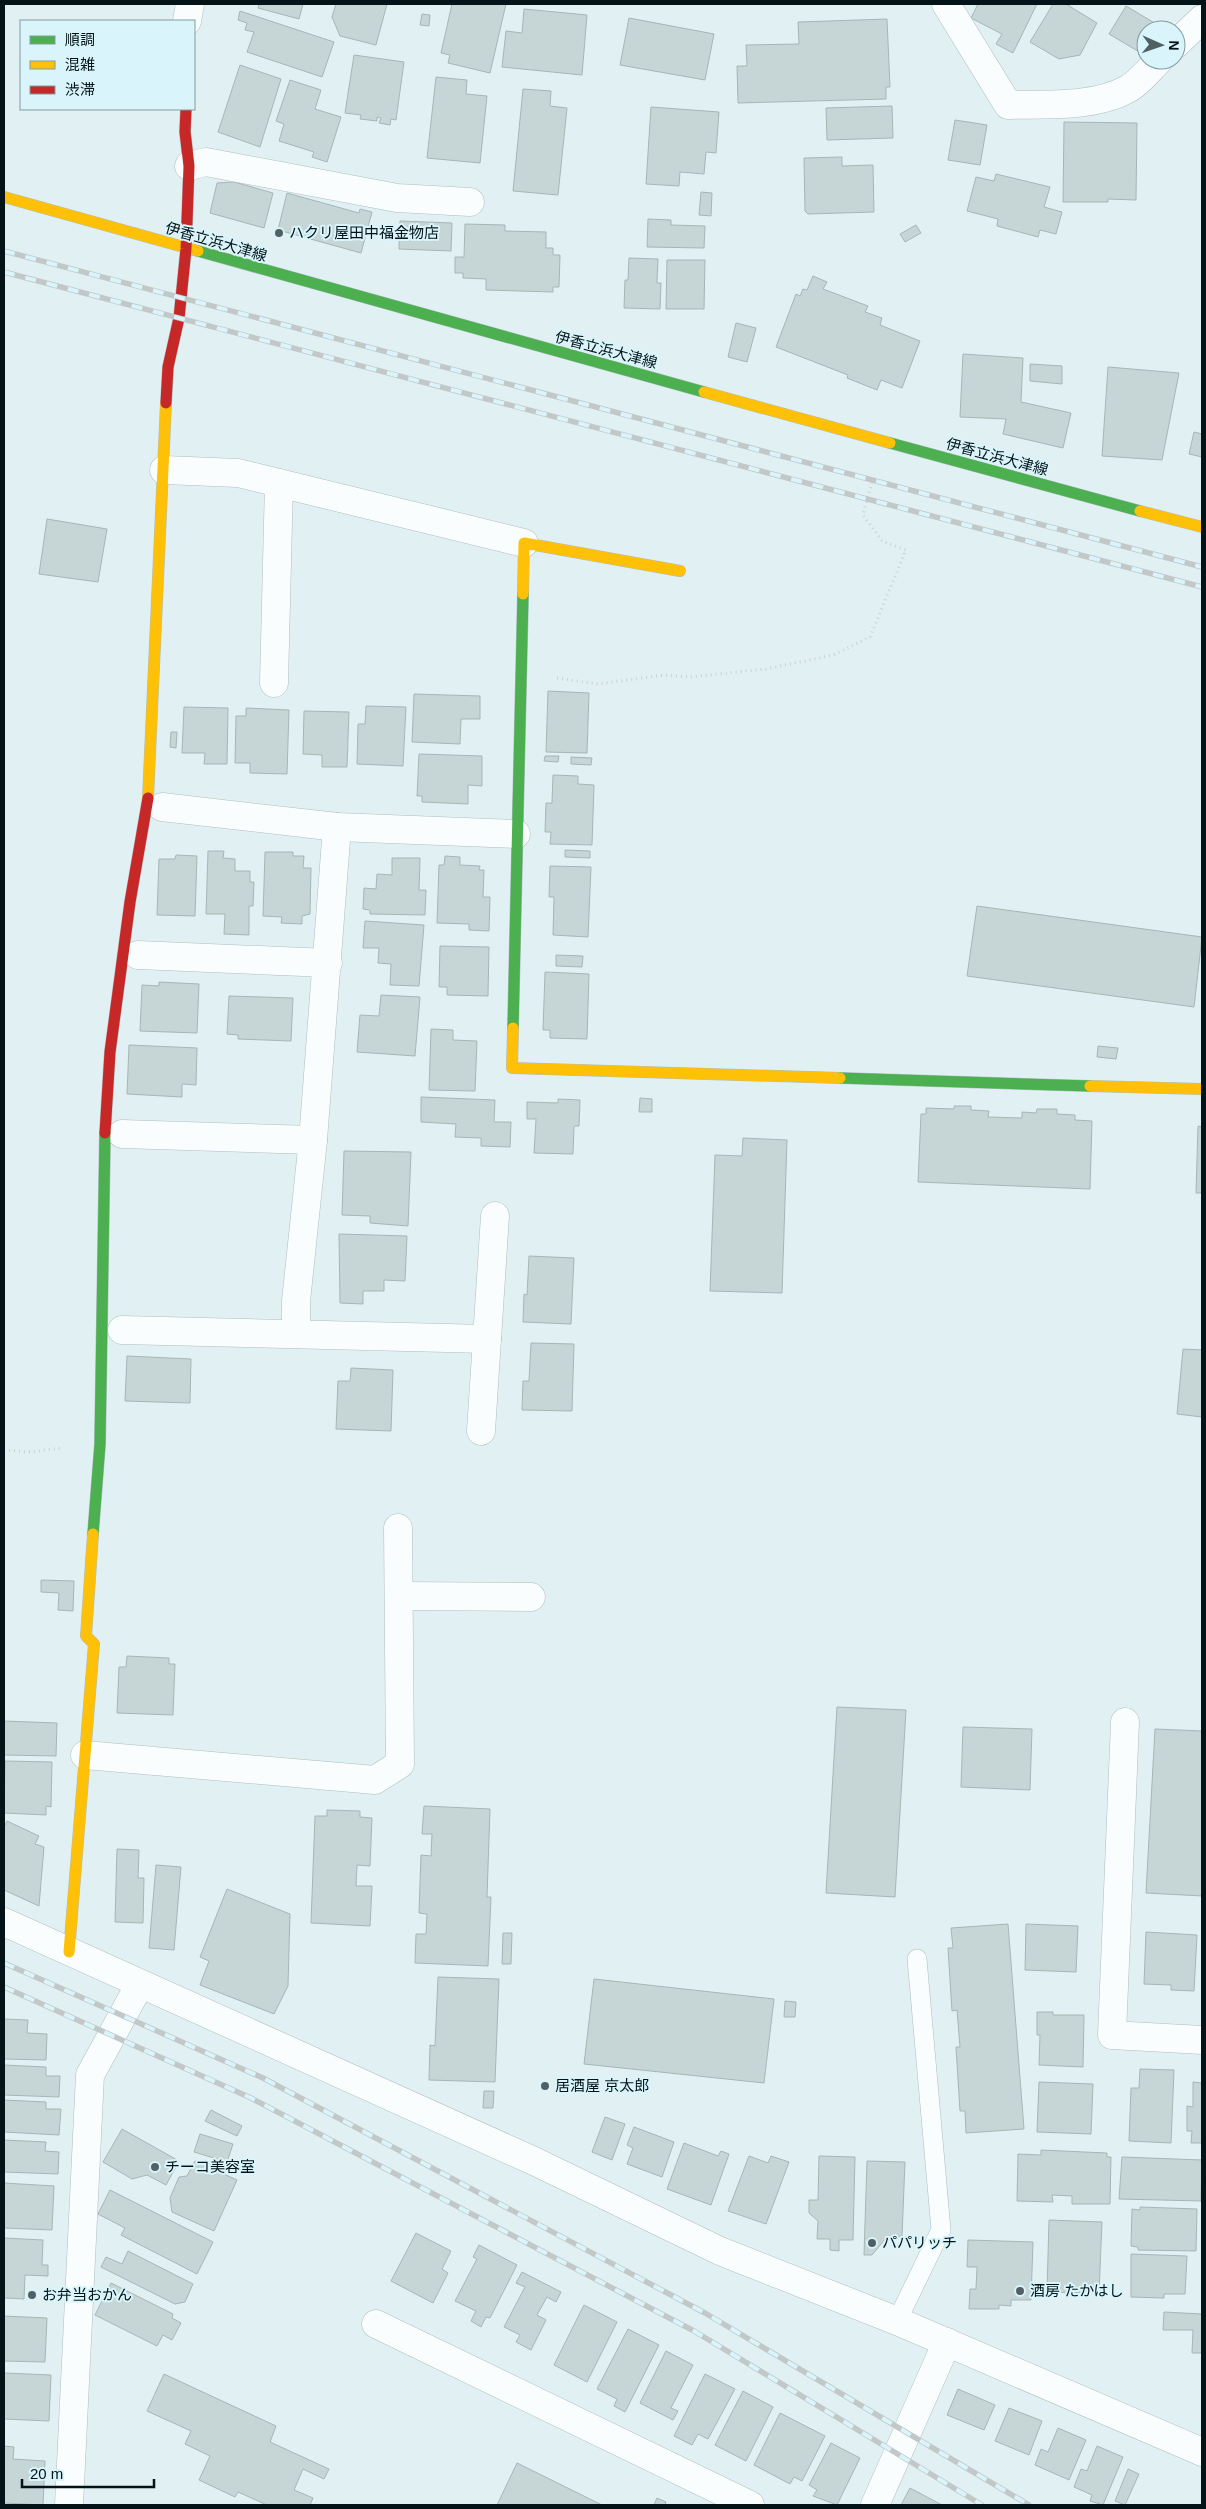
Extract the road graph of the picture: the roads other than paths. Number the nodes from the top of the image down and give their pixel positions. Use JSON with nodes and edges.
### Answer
{"nodes":[{"id":1,"x":190,"y":4,"type":"edge"},
{"id":2,"x":946,"y":4,"type":"edge"},
{"id":3,"x":1202,"y":19,"type":"edge"},
{"id":4,"x":187,"y":20,"type":"edge"},
{"id":5,"x":1186,"y":34,"type":"edge"},
{"id":6,"x":1149,"y":70,"type":"edge"},
{"id":7,"x":186,"y":110,"type":"edge"},
{"id":8,"x":189,"y":166,"type":"junction"},
{"id":9,"x":4,"y":197,"type":"edge"},
{"id":10,"x":470,"y":202,"type":"dead end"},
{"id":11,"x":186,"y":249,"type":"junction"},
{"id":12,"x":164,"y":470,"type":"junction"},
{"id":13,"x":279,"y":483,"type":"junction"},
{"id":14,"x":1202,"y":527,"type":"edge"},
{"id":15,"x":524,"y":543,"type":"junction"},
{"id":16,"x":680,"y":570,"type":"dead end"},
{"id":17,"x":274,"y":683,"type":"dead end"},
{"id":18,"x":162,"y":807,"type":"dead end"},
{"id":19,"x":337,"y":826,"type":"junction"},
{"id":20,"x":516,"y":834,"type":"junction"},
{"id":21,"x":138,"y":955,"type":"dead end"},
{"id":22,"x":328,"y":963,"type":"junction"},
{"id":23,"x":1202,"y":1089,"type":"edge"},
{"id":24,"x":122,"y":1134,"type":"dead end"},
{"id":25,"x":313,"y":1140,"type":"junction"},
{"id":26,"x":495,"y":1216,"type":"dead end"},
{"id":27,"x":122,"y":1330,"type":"dead end"},
{"id":28,"x":296,"y":1334,"type":"junction"},
{"id":29,"x":487,"y":1339,"type":"junction"},
{"id":30,"x":481,"y":1431,"type":"dead end"},
{"id":31,"x":398,"y":1528,"type":"dead end"},
{"id":32,"x":399,"y":1596,"type":"junction"},
{"id":33,"x":532,"y":1597,"type":"dead end"},
{"id":34,"x":1125,"y":1722,"type":"dead end"},
{"id":35,"x":85,"y":1755,"type":"junction"},
{"id":36,"x":4,"y":1922,"type":"edge"},
{"id":37,"x":69,"y":1952,"type":"junction"},
{"id":38,"x":917,"y":1959,"type":"dead end"},
{"id":39,"x":140,"y":1984,"type":"junction"},
{"id":40,"x":1202,"y":2040,"type":"edge"},
{"id":41,"x":897,"y":2320,"type":"junction"},
{"id":42,"x":376,"y":2324,"type":"dead end"},
{"id":43,"x":947,"y":2342,"type":"junction"},
{"id":44,"x":1202,"y":2452,"type":"edge"},
{"id":45,"x":69,"y":2505,"type":"edge"},
{"id":46,"x":750,"y":2505,"type":"edge"},
{"id":47,"x":875,"y":2505,"type":"edge"}],
"edges":[{"from":1,"to":4,"type":"street"},
{"from":2,"to":6,"type":"street"},
{"from":3,"to":5,"type":"street"},
{"from":7,"to":8,"type":"street"},
{"from":8,"to":10,"type":"street"},
{"from":8,"to":11,"type":"street"},
{"from":9,"to":11,"type":"street","name":"伊香立浜大津線"},
{"from":11,"to":12,"type":"street"},
{"from":11,"to":14,"type":"street","name":"伊香立浜大津線"},
{"from":12,"to":13,"type":"street"},
{"from":12,"to":35,"type":"street"},
{"from":13,"to":15,"type":"street"},
{"from":13,"to":17,"type":"street"},
{"from":15,"to":16,"type":"street"},
{"from":15,"to":20,"type":"street"},
{"from":18,"to":19,"type":"street"},
{"from":19,"to":20,"type":"street"},
{"from":19,"to":22,"type":"street"},
{"from":20,"to":23,"type":"street"},
{"from":21,"to":22,"type":"street"},
{"from":22,"to":25,"type":"street"},
{"from":24,"to":25,"type":"street"},
{"from":25,"to":28,"type":"street"},
{"from":26,"to":29,"type":"street"},
{"from":27,"to":28,"type":"street"},
{"from":28,"to":29,"type":"street"},
{"from":29,"to":30,"type":"street"},
{"from":31,"to":32,"type":"street"},
{"from":32,"to":33,"type":"street"},
{"from":32,"to":35,"type":"street"},
{"from":34,"to":40,"type":"street"},
{"from":35,"to":37,"type":"street"},
{"from":36,"to":37,"type":"street"},
{"from":37,"to":39,"type":"street"},
{"from":38,"to":41,"type":"lane"},
{"from":39,"to":41,"type":"street"},
{"from":39,"to":45,"type":"street"},
{"from":41,"to":43,"type":"street"},
{"from":42,"to":46,"type":"street"},
{"from":43,"to":44,"type":"street"},
{"from":43,"to":47,"type":"street"}]}
